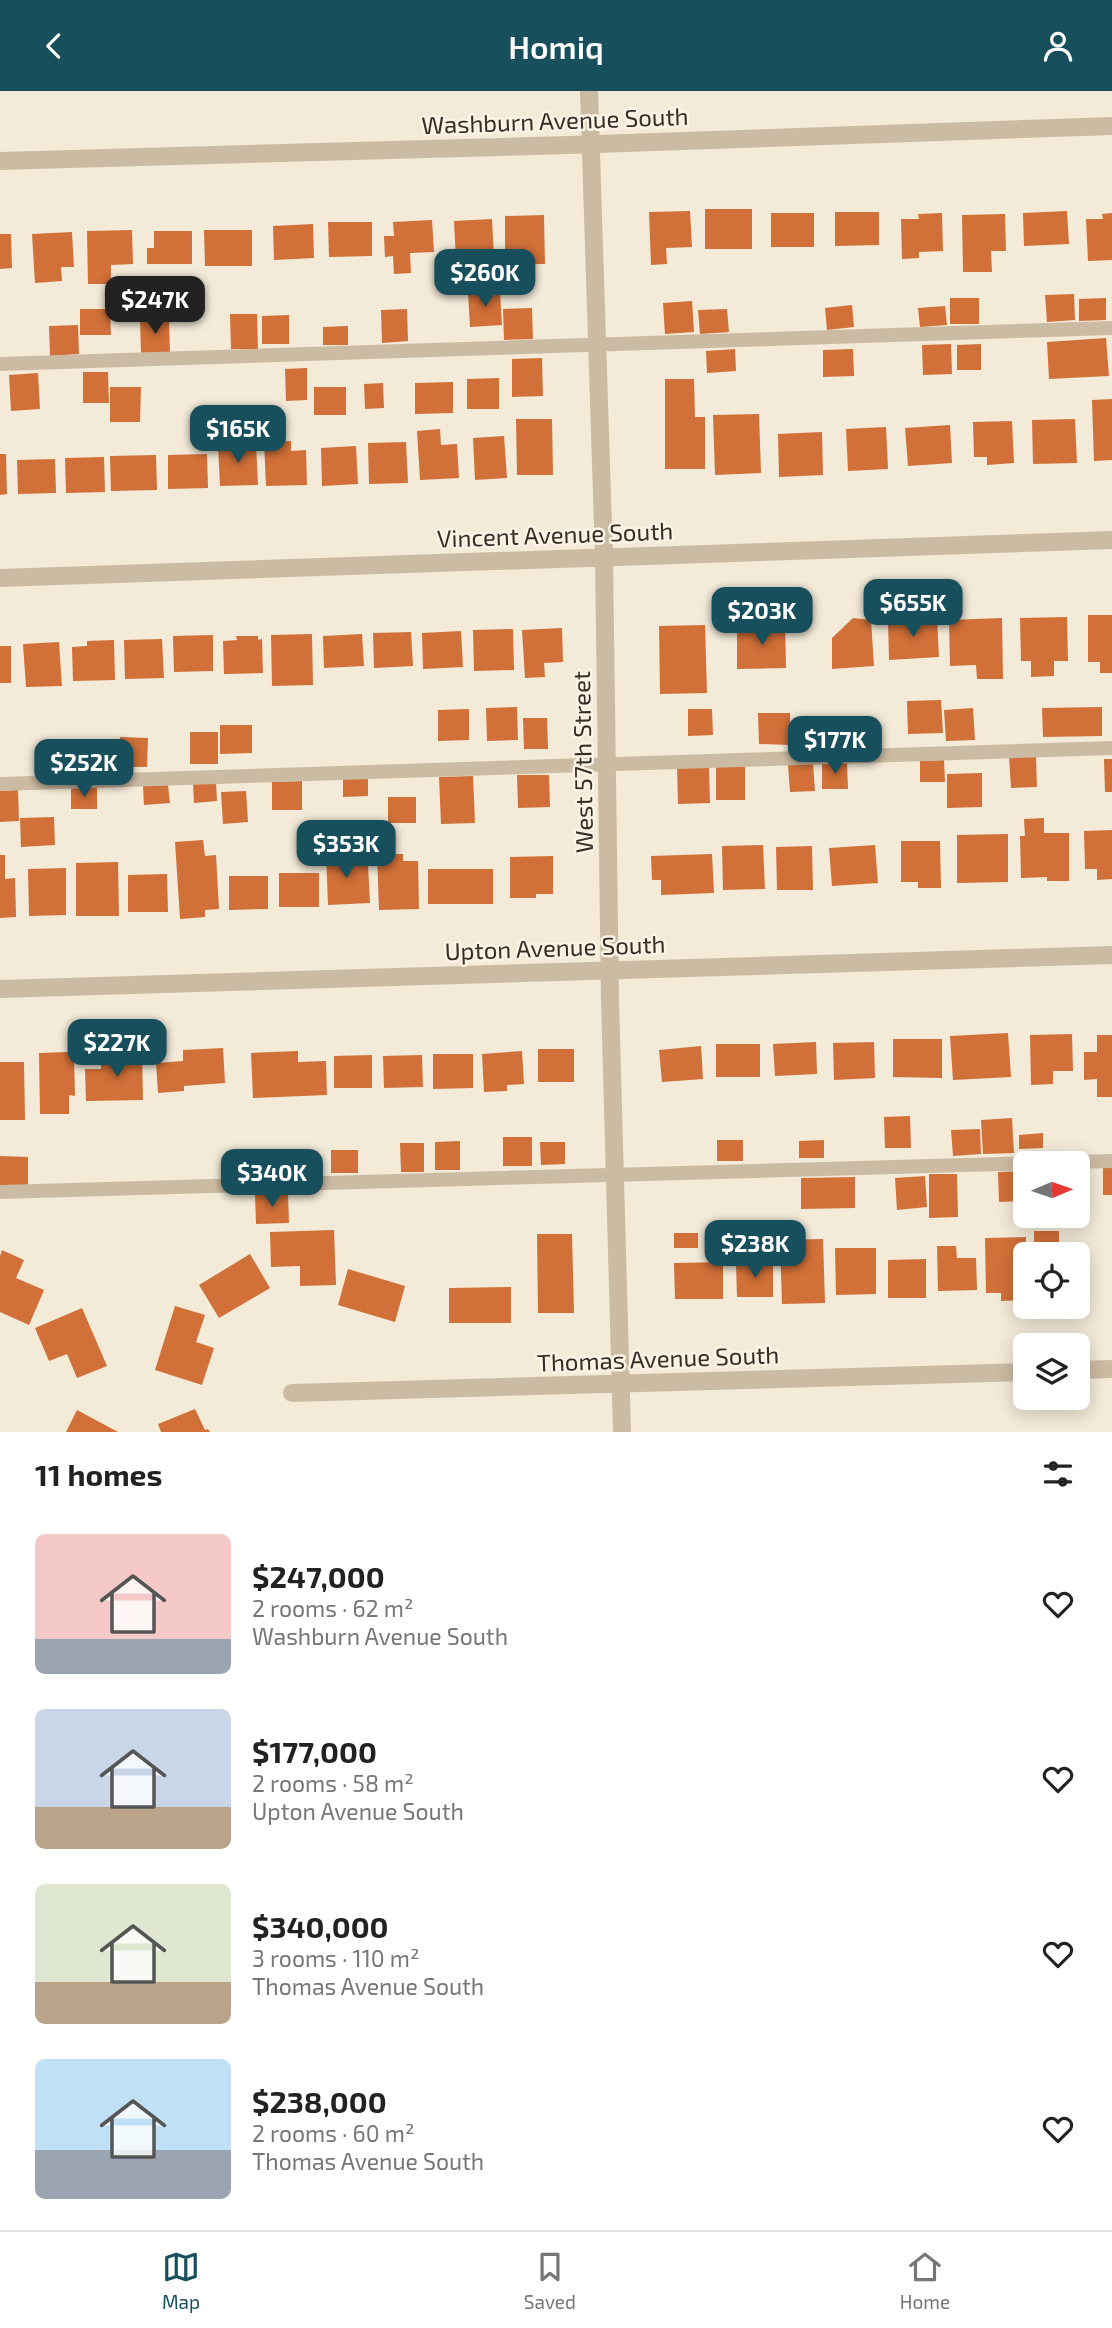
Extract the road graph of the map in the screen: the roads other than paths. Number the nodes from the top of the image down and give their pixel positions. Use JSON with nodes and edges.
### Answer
{"nodes":[{"id":1,"x":589,"y":91,"type":"edge"},
{"id":2,"x":1112,"y":126,"type":"edge"},
{"id":3,"x":589,"y":144,"type":"junction"},
{"id":4,"x":0,"y":161,"type":"edge"},
{"id":5,"x":1112,"y":328,"type":"edge"},
{"id":6,"x":596,"y":343,"type":"junction"},
{"id":7,"x":0,"y":364,"type":"edge"},
{"id":8,"x":1112,"y":540,"type":"edge"},
{"id":9,"x":604,"y":557,"type":"junction"},
{"id":10,"x":0,"y":578,"type":"edge"},
{"id":11,"x":1112,"y":748,"type":"edge"},
{"id":12,"x":607,"y":765,"type":"junction"},
{"id":13,"x":0,"y":784,"type":"edge"},
{"id":14,"x":1112,"y":955,"type":"edge"},
{"id":15,"x":610,"y":969,"type":"junction"},
{"id":16,"x":0,"y":989,"type":"edge"},
{"id":17,"x":1112,"y":1161,"type":"edge"},
{"id":18,"x":614,"y":1176,"type":"junction"},
{"id":19,"x":0,"y":1192,"type":"edge"},
{"id":20,"x":1112,"y":1369,"type":"edge"},
{"id":21,"x":1090,"y":1370,"type":"edge"},
{"id":22,"x":1013,"y":1371,"type":"edge"},
{"id":23,"x":621,"y":1384,"type":"junction"},
{"id":24,"x":292,"y":1394,"type":"dead end"},
{"id":25,"x":622,"y":1432,"type":"edge"}],
"edges":[{"from":1,"to":3,"type":"street","name":"West 57th Street"},
{"from":2,"to":3,"type":"street","name":"Washburn Avenue South"},
{"from":3,"to":4,"type":"street","name":"Washburn Avenue South"},
{"from":3,"to":6,"type":"street","name":"West 57th Street"},
{"from":5,"to":6,"type":"lane"},
{"from":6,"to":7,"type":"lane"},
{"from":6,"to":9,"type":"street","name":"West 57th Street"},
{"from":8,"to":9,"type":"street","name":"Vincent Avenue South"},
{"from":9,"to":10,"type":"street","name":"Vincent Avenue South"},
{"from":9,"to":12,"type":"street","name":"West 57th Street"},
{"from":11,"to":12,"type":"lane"},
{"from":12,"to":13,"type":"lane"},
{"from":12,"to":15,"type":"street","name":"West 57th Street"},
{"from":14,"to":15,"type":"street","name":"Upton Avenue South"},
{"from":15,"to":16,"type":"street","name":"Upton Avenue South"},
{"from":15,"to":18,"type":"street","name":"West 57th Street"},
{"from":17,"to":18,"type":"lane"},
{"from":18,"to":19,"type":"lane"},
{"from":18,"to":23,"type":"street","name":"West 57th Street"},
{"from":20,"to":21,"type":"street"},
{"from":22,"to":23,"type":"street","name":"Thomas Avenue South"},
{"from":23,"to":24,"type":"street","name":"Thomas Avenue South"},
{"from":23,"to":25,"type":"street","name":"West 57th Street"}]}
